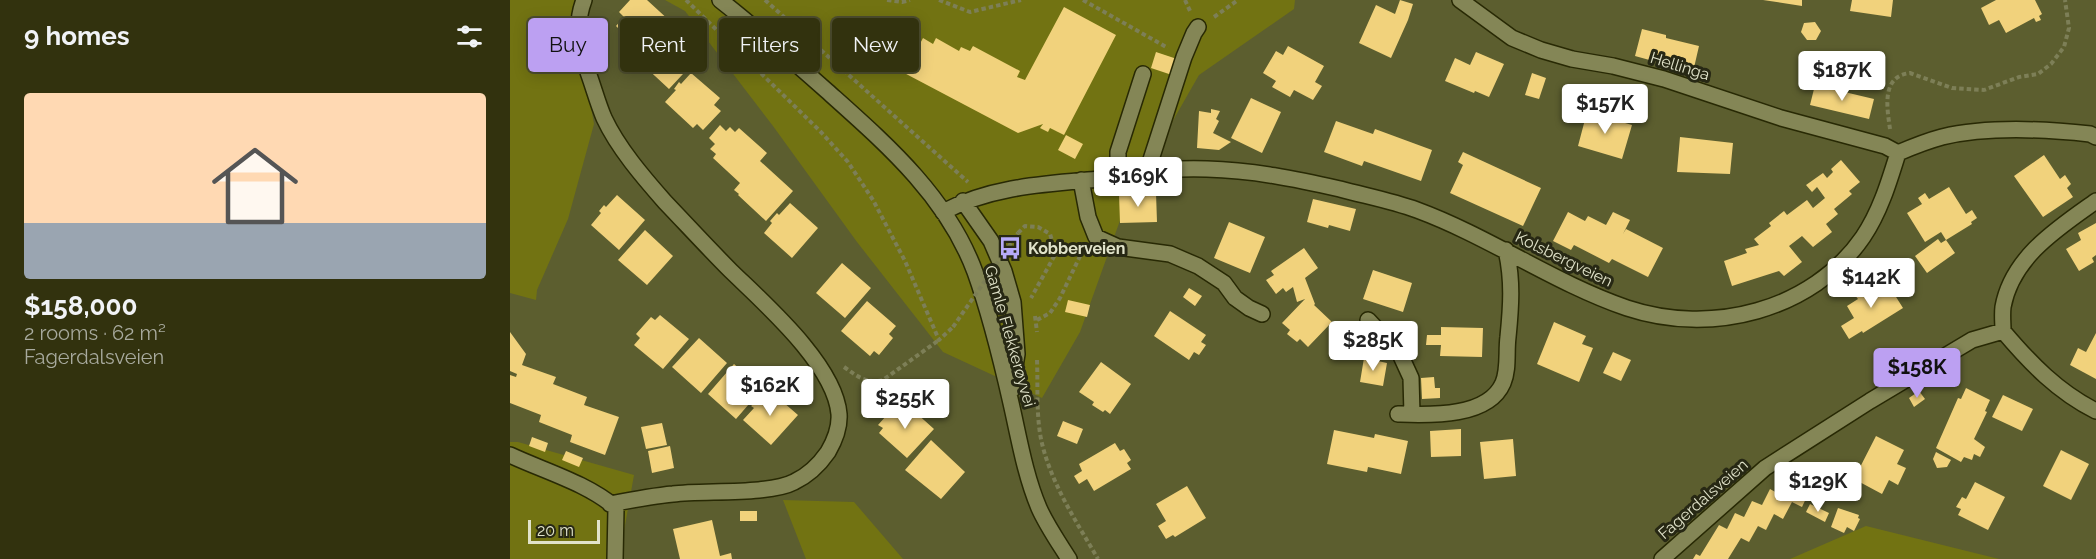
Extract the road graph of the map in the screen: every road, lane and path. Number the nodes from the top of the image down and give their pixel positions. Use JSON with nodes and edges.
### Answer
{"nodes":[{"id":1,"x":584,"y":0,"type":"edge"},
{"id":2,"x":686,"y":0,"type":"edge"},
{"id":3,"x":720,"y":0,"type":"edge"},
{"id":4,"x":765,"y":0,"type":"edge"},
{"id":5,"x":887,"y":0,"type":"edge"},
{"id":6,"x":909,"y":0,"type":"edge"},
{"id":7,"x":939,"y":0,"type":"edge"},
{"id":8,"x":1020,"y":0,"type":"edge"},
{"id":9,"x":1083,"y":0,"type":"edge"},
{"id":10,"x":1460,"y":0,"type":"edge"},
{"id":11,"x":2066,"y":0,"type":"edge"},
{"id":12,"x":1198,"y":27,"type":"dead end"},
{"id":13,"x":1184,"y":57,"type":"junction"},
{"id":14,"x":1143,"y":74,"type":"dead end"},
{"id":15,"x":1888,"y":105,"type":"dead end"},
{"id":16,"x":2096,"y":137,"type":"edge"},
{"id":17,"x":1898,"y":153,"type":"junction"},
{"id":18,"x":1147,"y":172,"type":"junction"},
{"id":19,"x":1118,"y":176,"type":"junction"},
{"id":20,"x":967,"y":180,"type":"dead end"},
{"id":21,"x":1081,"y":180,"type":"junction"},
{"id":22,"x":963,"y":201,"type":"junction"},
{"id":23,"x":2096,"y":201,"type":"edge"},
{"id":24,"x":944,"y":212,"type":"junction"},
{"id":25,"x":1096,"y":237,"type":"junction"},
{"id":26,"x":1506,"y":250,"type":"junction"},
{"id":27,"x":1029,"y":301,"type":"dead end"},
{"id":28,"x":1262,"y":314,"type":"dead end"},
{"id":29,"x":1368,"y":320,"type":"dead end"},
{"id":30,"x":2003,"y":331,"type":"junction"},
{"id":31,"x":939,"y":340,"type":"junction"},
{"id":32,"x":1037,"y":343,"type":"dead end"},
{"id":33,"x":1037,"y":355,"type":"dead end"},
{"id":34,"x":817,"y":364,"type":"junction"},
{"id":35,"x":1010,"y":397,"type":"junction"},
{"id":36,"x":2096,"y":411,"type":"edge"},
{"id":37,"x":510,"y":455,"type":"edge"},
{"id":38,"x":610,"y":504,"type":"junction"},
{"id":39,"x":615,"y":559,"type":"edge"},
{"id":40,"x":1069,"y":559,"type":"edge"},
{"id":41,"x":1098,"y":559,"type":"edge"},
{"id":42,"x":1662,"y":559,"type":"edge"}],
"edges":[{"from":1,"to":34,"type":"street"},
{"from":2,"to":31,"type":"path"},
{"from":3,"to":24,"type":"street","name":"Gamle Flekkerøyvei"},
{"from":4,"to":20,"type":"path"},
{"from":5,"to":6,"type":"path"},
{"from":7,"to":8,"type":"path"},
{"from":9,"to":13,"type":"path"},
{"from":10,"to":17,"type":"street","name":"Hellinga"},
{"from":11,"to":15,"type":"path"},
{"from":12,"to":13,"type":"street"},
{"from":13,"to":18,"type":"street"},
{"from":14,"to":19,"type":"street"},
{"from":16,"to":17,"type":"street"},
{"from":17,"to":26,"type":"street","name":"Kolsbergveien"},
{"from":18,"to":19,"type":"street","name":"Kolsbergveien"},
{"from":18,"to":26,"type":"street","name":"Kolsbergveien"},
{"from":19,"to":21,"type":"street","name":"Kolsbergveien"},
{"from":21,"to":22,"type":"street","name":"Kolsbergveien"},
{"from":21,"to":25,"type":"street"},
{"from":22,"to":24,"type":"street","name":"Kolsbergveien"},
{"from":22,"to":35,"type":"street"},
{"from":23,"to":30,"type":"street"},
{"from":24,"to":35,"type":"street","name":"Gamle Flekkerøyvei"},
{"from":25,"to":28,"type":"street"},
{"from":25,"to":32,"type":"path"},
{"from":26,"to":29,"type":"street"},
{"from":27,"to":31,"type":"path","bridge":true},
{"from":30,"to":36,"type":"street"},
{"from":30,"to":42,"type":"street","name":"Fagerdalsveien"},
{"from":31,"to":34,"type":"path"},
{"from":33,"to":41,"type":"path"},
{"from":34,"to":38,"type":"street"},
{"from":35,"to":40,"type":"street","name":"Gamle Flekkerøyvei"},
{"from":37,"to":38,"type":"street"},
{"from":38,"to":39,"type":"street"}]}
